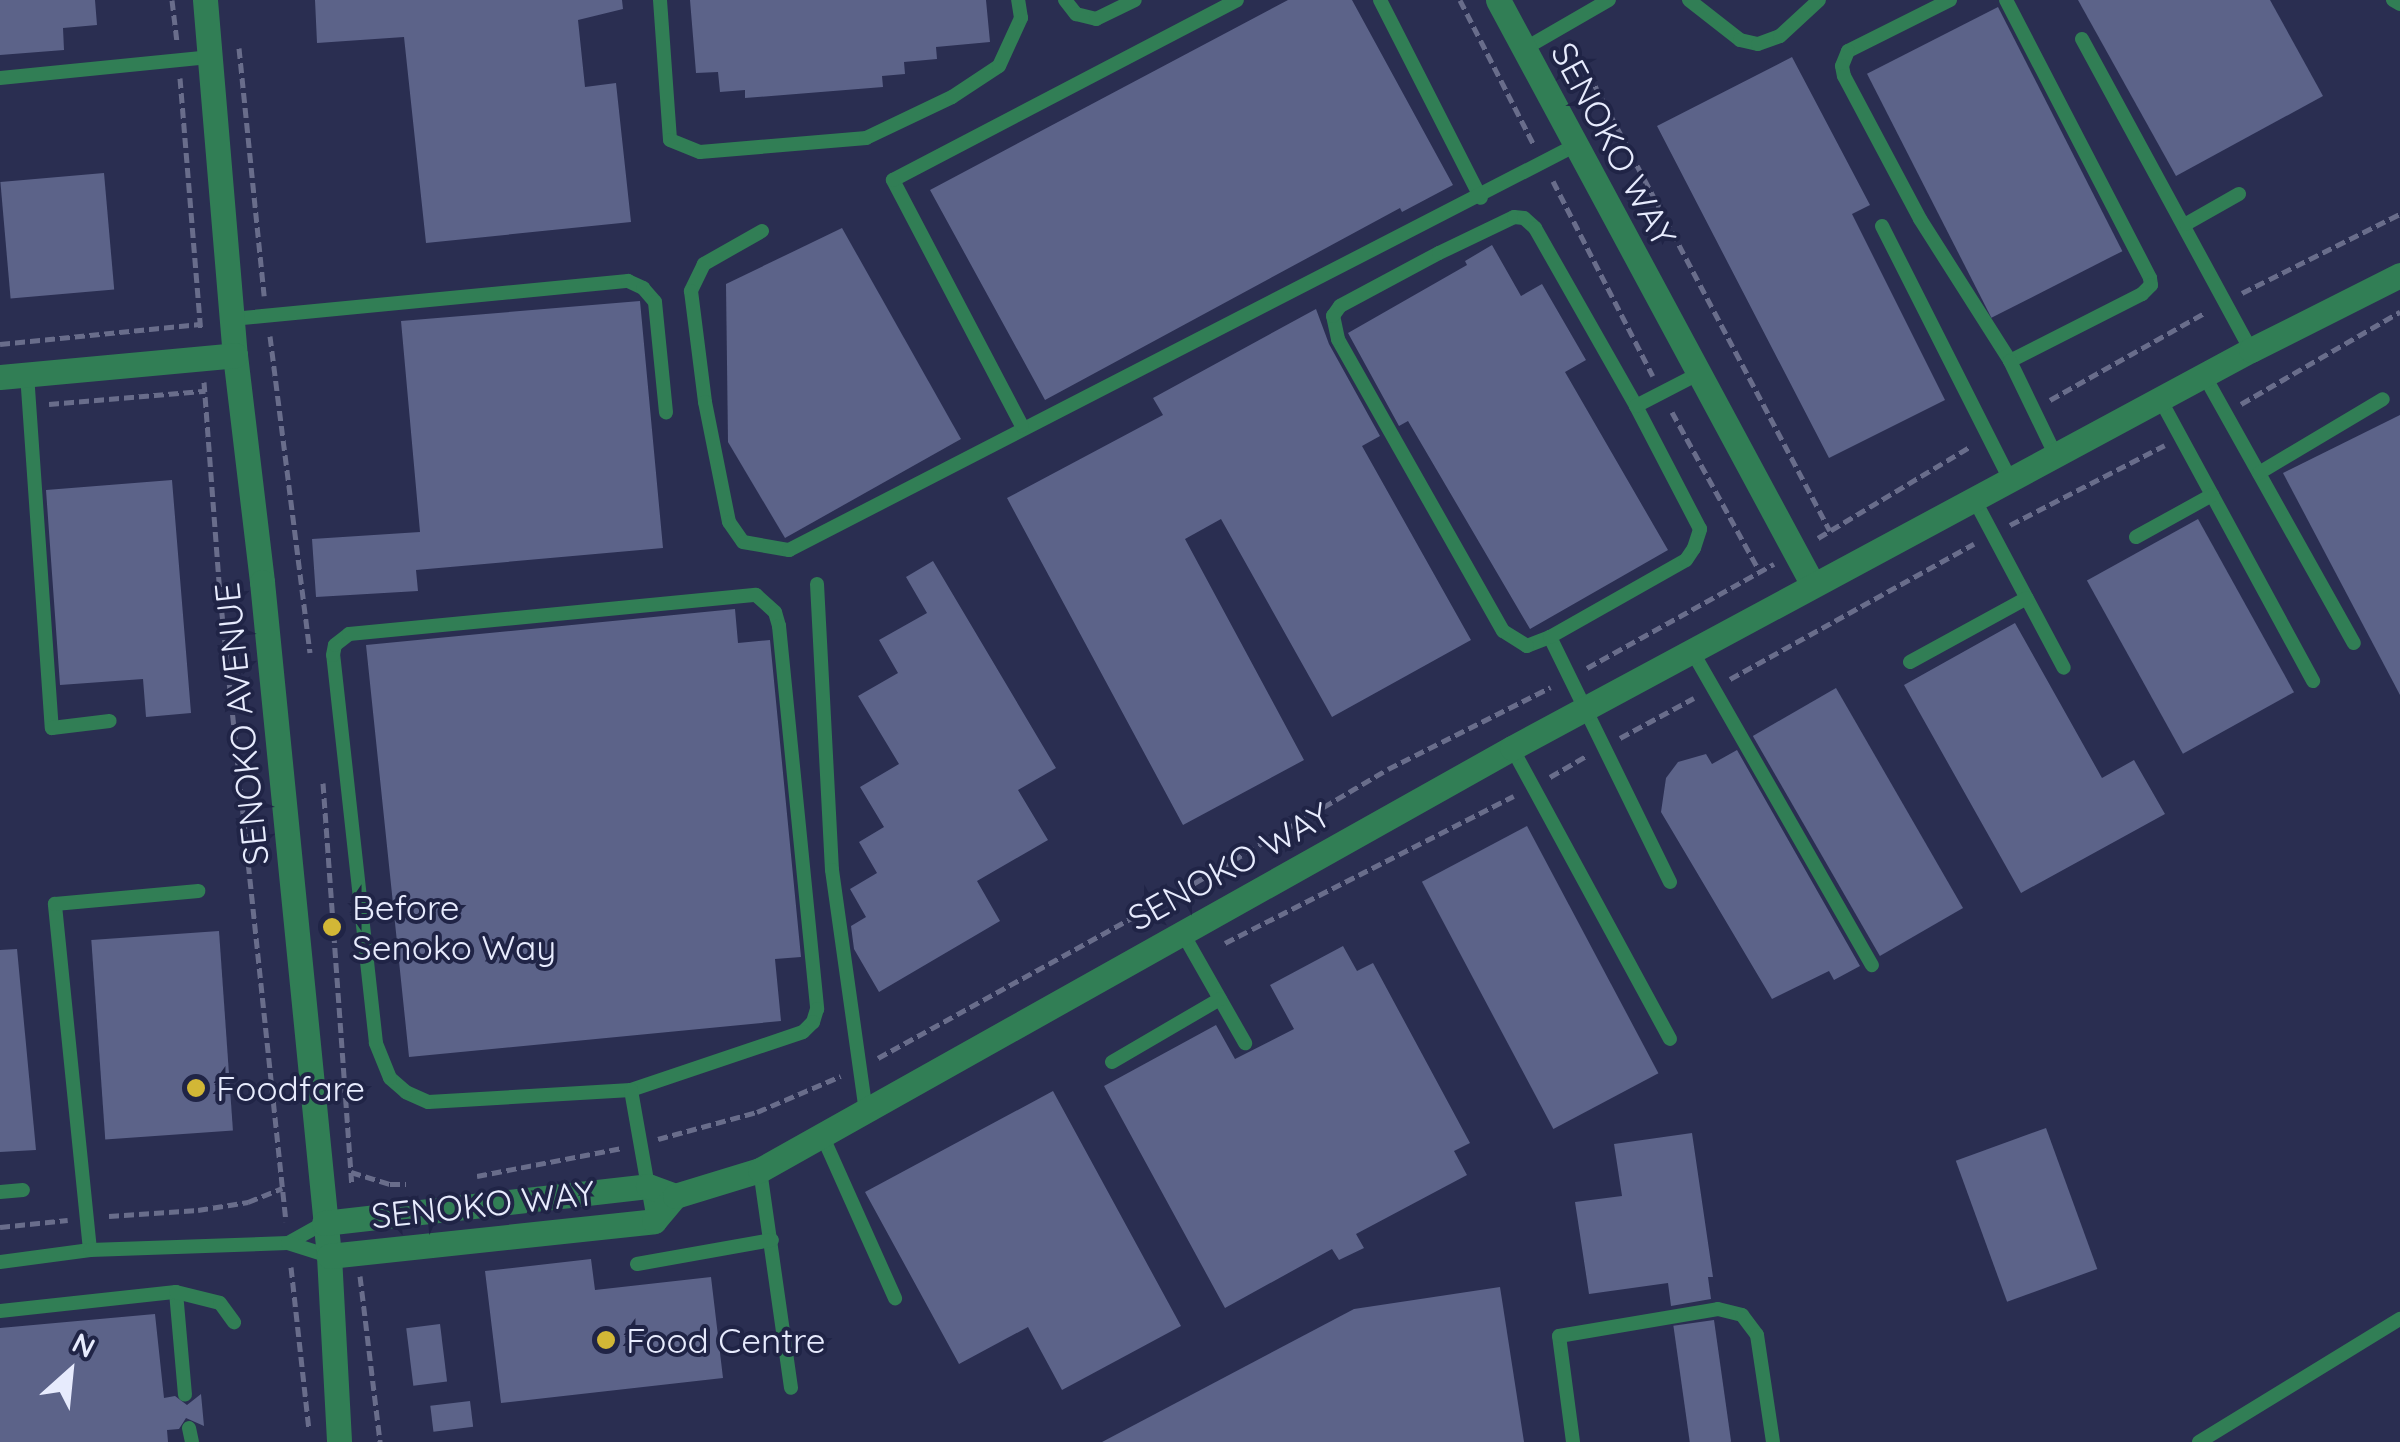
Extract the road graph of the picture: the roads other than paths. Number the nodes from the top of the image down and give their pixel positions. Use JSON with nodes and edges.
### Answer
{"nodes":[{"id":1,"x":204,"y":0,"type":"edge"},
{"id":2,"x":660,"y":0,"type":"edge"},
{"id":3,"x":1018,"y":0,"type":"edge"},
{"id":4,"x":1065,"y":0,"type":"edge"},
{"id":5,"x":1135,"y":0,"type":"edge"},
{"id":6,"x":1238,"y":0,"type":"edge"},
{"id":7,"x":1380,"y":0,"type":"edge"},
{"id":8,"x":1498,"y":0,"type":"edge"},
{"id":9,"x":1610,"y":0,"type":"edge"},
{"id":10,"x":1689,"y":0,"type":"edge"},
{"id":11,"x":1819,"y":0,"type":"edge"},
{"id":12,"x":1950,"y":0,"type":"edge"},
{"id":13,"x":2006,"y":0,"type":"edge"},
{"id":14,"x":2392,"y":0,"type":"edge"},
{"id":15,"x":2400,"y":4,"type":"edge"},
{"id":16,"x":2082,"y":39,"type":"dead end"},
{"id":17,"x":1524,"y":48,"type":"junction"},
{"id":18,"x":209,"y":57,"type":"junction"},
{"id":19,"x":0,"y":78,"type":"edge"},
{"id":20,"x":1576,"y":146,"type":"junction"},
{"id":21,"x":2238,"y":194,"type":"dead end"},
{"id":22,"x":1481,"y":198,"type":"junction"},
{"id":23,"x":2186,"y":224,"type":"junction"},
{"id":24,"x":1882,"y":226,"type":"dead end"},
{"id":25,"x":762,"y":231,"type":"dead end"},
{"id":26,"x":2400,"y":275,"type":"edge"},
{"id":27,"x":232,"y":319,"type":"junction"},
{"id":28,"x":2251,"y":350,"type":"junction"},
{"id":29,"x":235,"y":354,"type":"junction"},
{"id":30,"x":2010,"y":362,"type":"junction"},
{"id":31,"x":26,"y":374,"type":"junction"},
{"id":32,"x":1698,"y":374,"type":"junction"},
{"id":33,"x":2204,"y":375,"type":"junction"},
{"id":34,"x":0,"y":377,"type":"edge"},
{"id":35,"x":2160,"y":399,"type":"junction"},
{"id":36,"x":2383,"y":399,"type":"dead end"},
{"id":37,"x":1636,"y":406,"type":"junction"},
{"id":38,"x":666,"y":412,"type":"dead end"},
{"id":39,"x":1022,"y":426,"type":"junction"},
{"id":40,"x":2056,"y":456,"type":"junction"},
{"id":41,"x":2258,"y":472,"type":"junction"},
{"id":42,"x":2010,"y":479,"type":"junction"},
{"id":43,"x":2212,"y":495,"type":"junction"},
{"id":44,"x":1974,"y":499,"type":"junction"},
{"id":45,"x":2136,"y":536,"type":"dead end"},
{"id":46,"x":817,"y":584,"type":"dead end"},
{"id":47,"x":1812,"y":586,"type":"junction"},
{"id":48,"x":2027,"y":598,"type":"junction"},
{"id":49,"x":1550,"y":636,"type":"junction"},
{"id":50,"x":2354,"y":644,"type":"dead end"},
{"id":51,"x":1692,"y":650,"type":"junction"},
{"id":52,"x":1910,"y":662,"type":"dead end"},
{"id":53,"x":2064,"y":668,"type":"dead end"},
{"id":54,"x":2314,"y":682,"type":"dead end"},
{"id":55,"x":1586,"y":708,"type":"junction"},
{"id":56,"x":110,"y":721,"type":"dead end"},
{"id":57,"x":1512,"y":748,"type":"junction"},
{"id":58,"x":1670,"y":882,"type":"dead end"},
{"id":59,"x":198,"y":890,"type":"dead end"},
{"id":60,"x":1182,"y":932,"type":"junction"},
{"id":61,"x":1872,"y":965,"type":"dead end"},
{"id":62,"x":1220,"y":999,"type":"junction"},
{"id":63,"x":1670,"y":1039,"type":"dead end"},
{"id":64,"x":1245,"y":1043,"type":"dead end"},
{"id":65,"x":1112,"y":1062,"type":"dead end"},
{"id":66,"x":631,"y":1090,"type":"junction"},
{"id":67,"x":866,"y":1112,"type":"junction"},
{"id":68,"x":822,"y":1135,"type":"junction"},
{"id":69,"x":760,"y":1170,"type":"junction"},
{"id":70,"x":648,"y":1186,"type":"junction"},
{"id":71,"x":23,"y":1190,"type":"dead end"},
{"id":72,"x":0,"y":1192,"type":"edge"},
{"id":73,"x":675,"y":1196,"type":"junction"},
{"id":74,"x":654,"y":1221,"type":"junction"},
{"id":75,"x":324,"y":1223,"type":"junction"},
{"id":76,"x":772,"y":1240,"type":"junction"},
{"id":77,"x":288,"y":1243,"type":"junction"},
{"id":78,"x":90,"y":1250,"type":"junction"},
{"id":79,"x":329,"y":1256,"type":"junction"},
{"id":80,"x":0,"y":1262,"type":"edge"},
{"id":81,"x":637,"y":1264,"type":"dead end"},
{"id":82,"x":176,"y":1292,"type":"junction"},
{"id":83,"x":895,"y":1298,"type":"dead end"},
{"id":84,"x":0,"y":1311,"type":"edge"},
{"id":85,"x":2400,"y":1319,"type":"edge"},
{"id":86,"x":234,"y":1322,"type":"dead end"},
{"id":87,"x":791,"y":1388,"type":"dead end"},
{"id":88,"x":184,"y":1395,"type":"dead end"},
{"id":89,"x":339,"y":1442,"type":"edge"},
{"id":90,"x":1572,"y":1442,"type":"edge"},
{"id":91,"x":1773,"y":1442,"type":"edge"},
{"id":92,"x":2199,"y":1442,"type":"edge"}],
"edges":[{"from":1,"to":18,"type":"street","name":"SENOKO AVENUE"},
{"from":2,"to":3,"type":"lane"},
{"from":4,"to":5,"type":"lane"},
{"from":6,"to":39,"type":"lane"},
{"from":7,"to":22,"type":"lane"},
{"from":8,"to":17,"type":"street","name":"SENOKO WAY"},
{"from":9,"to":17,"type":"lane"},
{"from":10,"to":11,"type":"lane"},
{"from":12,"to":30,"type":"lane"},
{"from":13,"to":30,"type":"lane"},
{"from":14,"to":15,"type":"lane"},
{"from":16,"to":23,"type":"lane"},
{"from":17,"to":20,"type":"street","name":"SENOKO WAY"},
{"from":18,"to":19,"type":"lane"},
{"from":18,"to":27,"type":"street","name":"SENOKO AVENUE"},
{"from":20,"to":22,"type":"lane"},
{"from":20,"to":32,"type":"street","name":"SENOKO WAY"},
{"from":21,"to":23,"type":"lane"},
{"from":22,"to":39,"type":"lane"},
{"from":23,"to":28,"type":"lane"},
{"from":24,"to":42,"type":"lane"},
{"from":25,"to":39,"type":"lane"},
{"from":26,"to":28,"type":"street","name":"SENOKO WAY"},
{"from":27,"to":29,"type":"street","name":"SENOKO AVENUE"},
{"from":27,"to":38,"type":"lane"},
{"from":28,"to":33,"type":"street","name":"SENOKO WAY"},
{"from":29,"to":31,"type":"street"},
{"from":29,"to":75,"type":"street","name":"SENOKO AVENUE"},
{"from":30,"to":40,"type":"lane"},
{"from":31,"to":34,"type":"street"},
{"from":31,"to":56,"type":"lane"},
{"from":32,"to":37,"type":"lane"},
{"from":32,"to":47,"type":"street","name":"SENOKO WAY"},
{"from":33,"to":35,"type":"street","name":"SENOKO WAY"},
{"from":33,"to":41,"type":"lane"},
{"from":35,"to":40,"type":"street","name":"SENOKO WAY"},
{"from":35,"to":43,"type":"lane"},
{"from":36,"to":41,"type":"lane"},
{"from":37,"to":49,"type":"lane"},
{"from":37,"to":49,"type":"lane"},
{"from":40,"to":42,"type":"street","name":"SENOKO WAY"},
{"from":41,"to":50,"type":"lane"},
{"from":42,"to":44,"type":"street","name":"SENOKO WAY"},
{"from":43,"to":45,"type":"lane"},
{"from":43,"to":54,"type":"lane"},
{"from":44,"to":47,"type":"street","name":"SENOKO WAY"},
{"from":44,"to":48,"type":"lane"},
{"from":46,"to":67,"type":"lane"},
{"from":47,"to":51,"type":"street","name":"SENOKO WAY"},
{"from":48,"to":52,"type":"lane"},
{"from":48,"to":53,"type":"lane"},
{"from":49,"to":55,"type":"lane"},
{"from":51,"to":55,"type":"street","name":"SENOKO WAY"},
{"from":51,"to":61,"type":"lane"},
{"from":55,"to":57,"type":"street","name":"SENOKO WAY"},
{"from":55,"to":58,"type":"lane"},
{"from":57,"to":60,"type":"street","name":"SENOKO WAY"},
{"from":57,"to":63,"type":"lane"},
{"from":59,"to":78,"type":"lane"},
{"from":60,"to":62,"type":"lane"},
{"from":60,"to":67,"type":"street","name":"SENOKO WAY"},
{"from":62,"to":64,"type":"lane"},
{"from":62,"to":65,"type":"lane"},
{"from":66,"to":66,"type":"lane"},
{"from":66,"to":70,"type":"lane"},
{"from":67,"to":68,"type":"street","name":"SENOKO WAY"},
{"from":68,"to":69,"type":"street","name":"SENOKO WAY"},
{"from":68,"to":83,"type":"lane"},
{"from":69,"to":73,"type":"street","name":"SENOKO WAY"},
{"from":69,"to":76,"type":"lane"},
{"from":70,"to":73,"type":"street","name":"SENOKO WAY"},
{"from":70,"to":74,"type":"lane"},
{"from":70,"to":75,"type":"street","name":"SENOKO WAY"},
{"from":71,"to":72,"type":"lane"},
{"from":73,"to":74,"type":"street"},
{"from":74,"to":79,"type":"street","name":"SENOKO WAY"},
{"from":75,"to":77,"type":"lane","name":"SENOKO WAY"},
{"from":75,"to":79,"type":"street","name":"SENOKO AVENUE"},
{"from":76,"to":81,"type":"lane"},
{"from":76,"to":87,"type":"lane"},
{"from":77,"to":78,"type":"lane","name":"SENOKO WAY"},
{"from":77,"to":79,"type":"lane","name":"SENOKO WAY"},
{"from":78,"to":80,"type":"lane","name":"SENOKO WAY"},
{"from":79,"to":89,"type":"street","name":"SENOKO AVENUE"},
{"from":82,"to":84,"type":"lane"},
{"from":82,"to":86,"type":"lane"},
{"from":82,"to":88,"type":"lane"},
{"from":85,"to":92,"type":"lane"},
{"from":90,"to":91,"type":"lane"}]}
